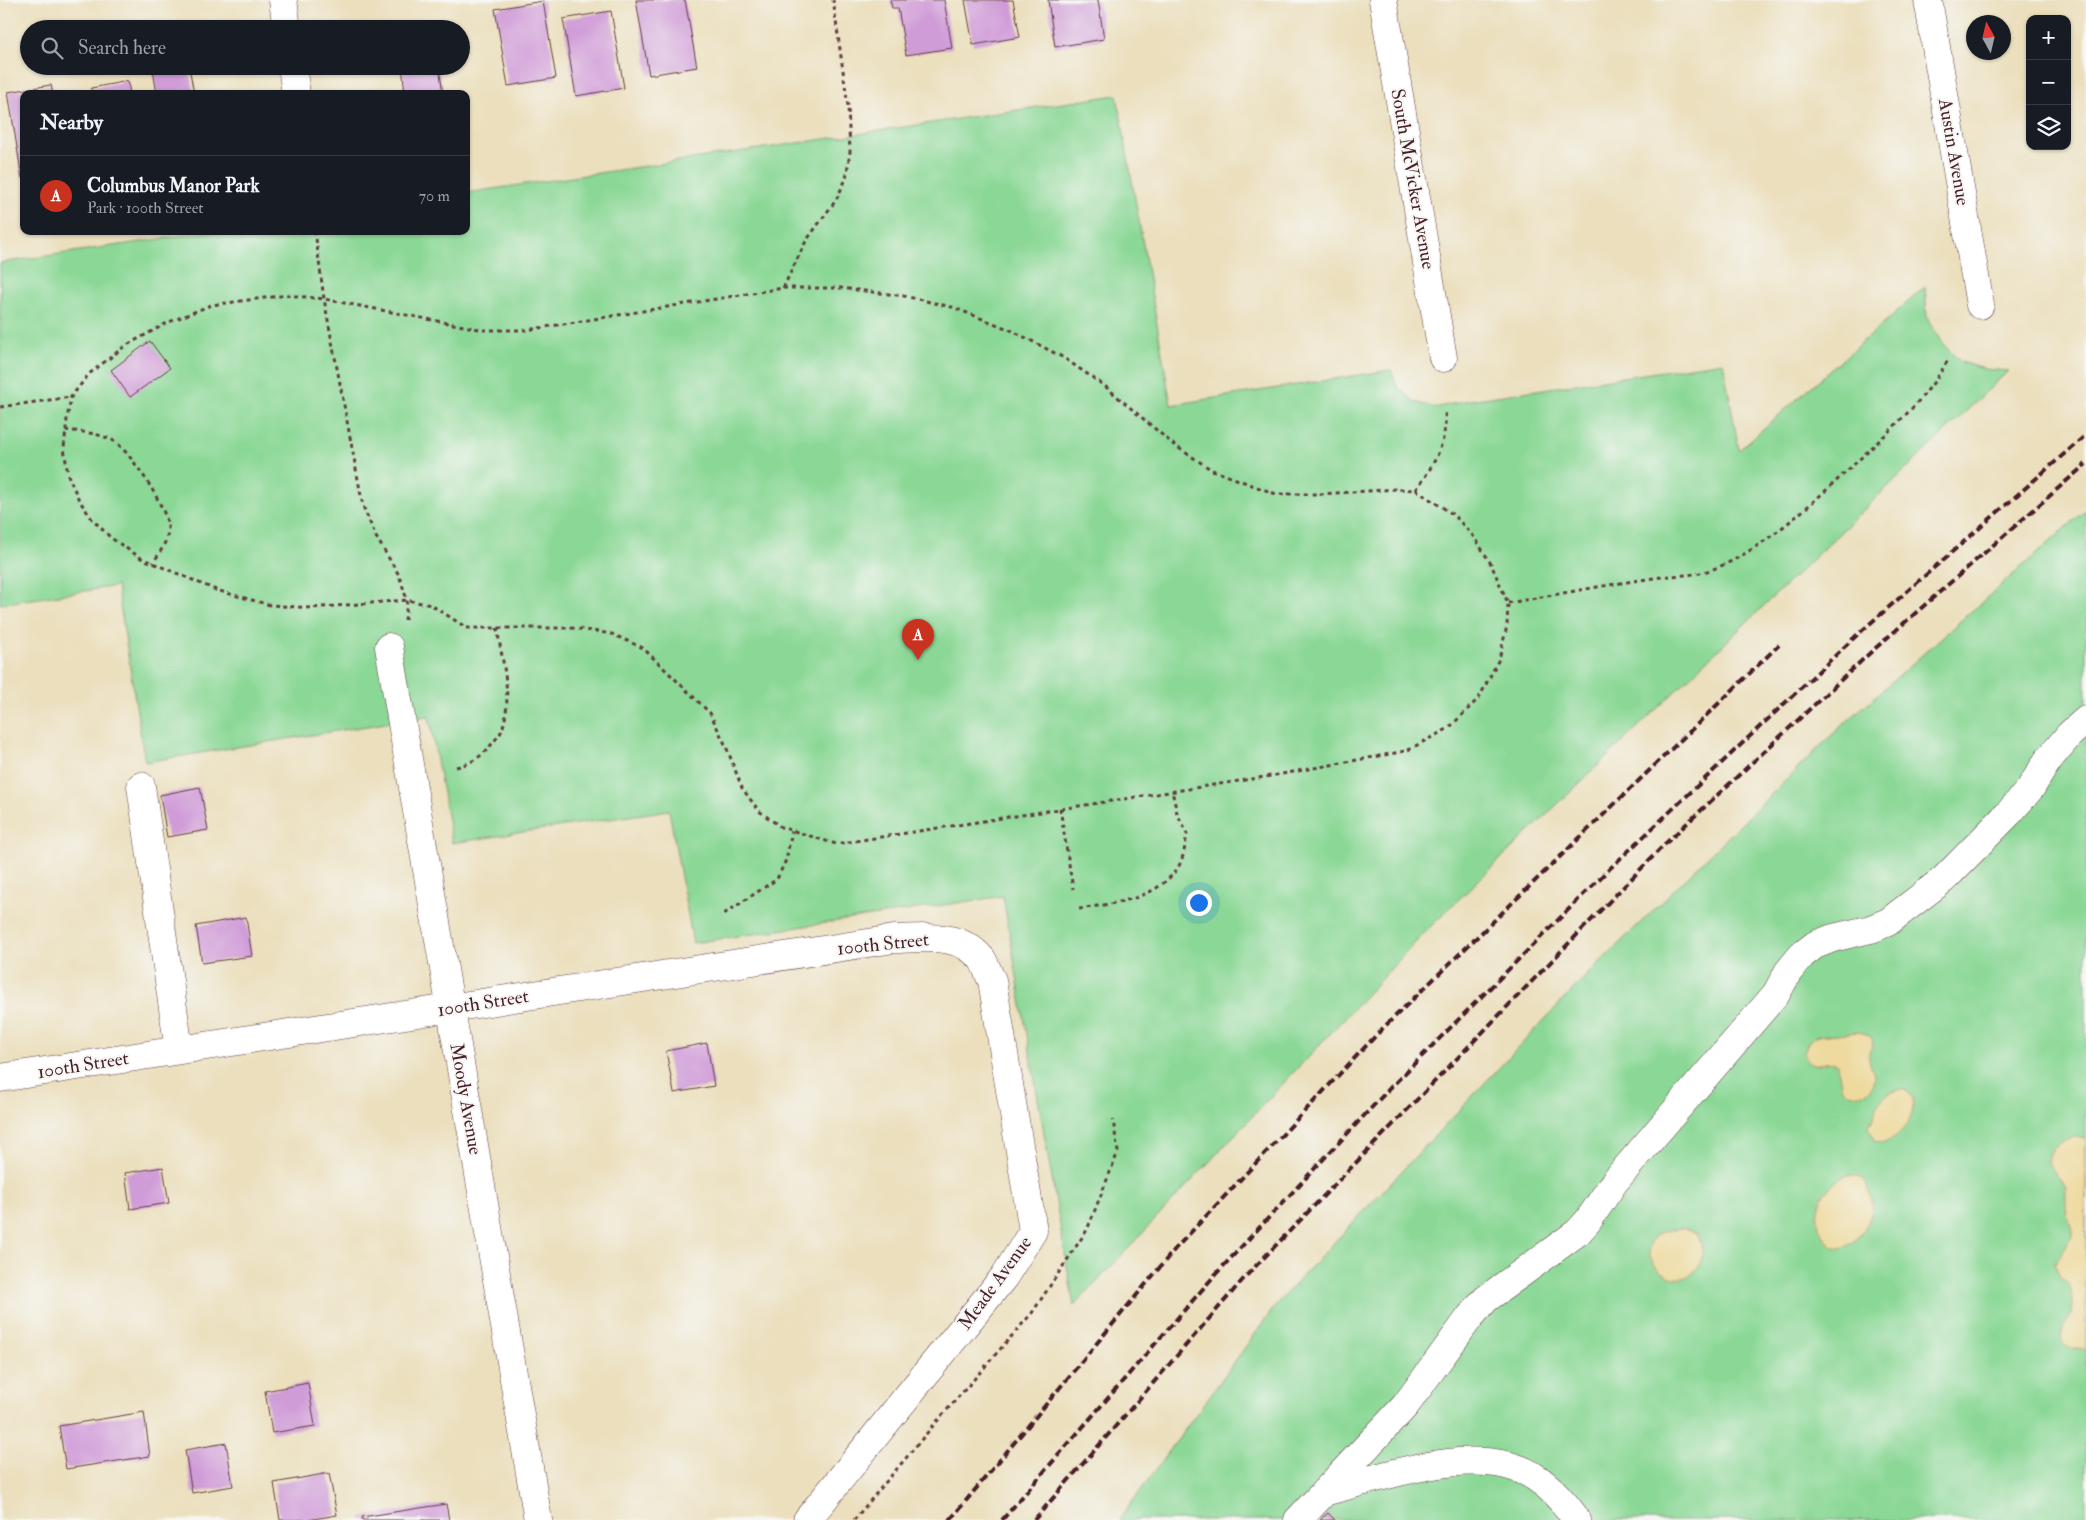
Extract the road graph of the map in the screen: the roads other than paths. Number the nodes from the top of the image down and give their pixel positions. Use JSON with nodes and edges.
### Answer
{"nodes":[{"id":1,"x":283,"y":0,"type":"edge"},
{"id":2,"x":1382,"y":0,"type":"edge"},
{"id":3,"x":1928,"y":0,"type":"edge"},
{"id":4,"x":286,"y":20,"type":"edge"},
{"id":5,"x":293,"y":75,"type":"edge"},
{"id":6,"x":295,"y":90,"type":"edge"},
{"id":7,"x":1980,"y":305,"type":"dead end"},
{"id":8,"x":1443,"y":358,"type":"dead end"},
{"id":9,"x":389,"y":647,"type":"dead end"},
{"id":10,"x":2086,"y":720,"type":"edge"},
{"id":11,"x":141,"y":786,"type":"dead end"},
{"id":12,"x":966,"y":944,"type":"joint"},
{"id":13,"x":450,"y":1007,"type":"junction"},
{"id":14,"x":179,"y":1050,"type":"junction"},
{"id":15,"x":0,"y":1078,"type":"edge"},
{"id":16,"x":1324,"y":1492,"type":"junction"},
{"id":17,"x":538,"y":1520,"type":"edge"},
{"id":18,"x":807,"y":1520,"type":"edge"},
{"id":19,"x":1298,"y":1520,"type":"edge"},
{"id":20,"x":1577,"y":1520,"type":"edge"}],
"edges":[{"from":1,"to":4,"type":"street"},
{"from":2,"to":8,"type":"street","name":"South McVicker Avenue"},
{"from":3,"to":7,"type":"street","name":"Austin Avenue"},
{"from":5,"to":6,"type":"street"},
{"from":9,"to":13,"type":"street","name":"Moody Avenue"},
{"from":10,"to":16,"type":"street"},
{"from":11,"to":14,"type":"street"},
{"from":12,"to":13,"type":"street","name":"100th Street"},
{"from":12,"to":18,"type":"street","name":"Meade Avenue"},
{"from":13,"to":14,"type":"street","name":"100th Street"},
{"from":13,"to":17,"type":"street","name":"Moody Avenue"},
{"from":14,"to":15,"type":"street","name":"100th Street"},
{"from":16,"to":19,"type":"street"},
{"from":16,"to":20,"type":"street"}]}
